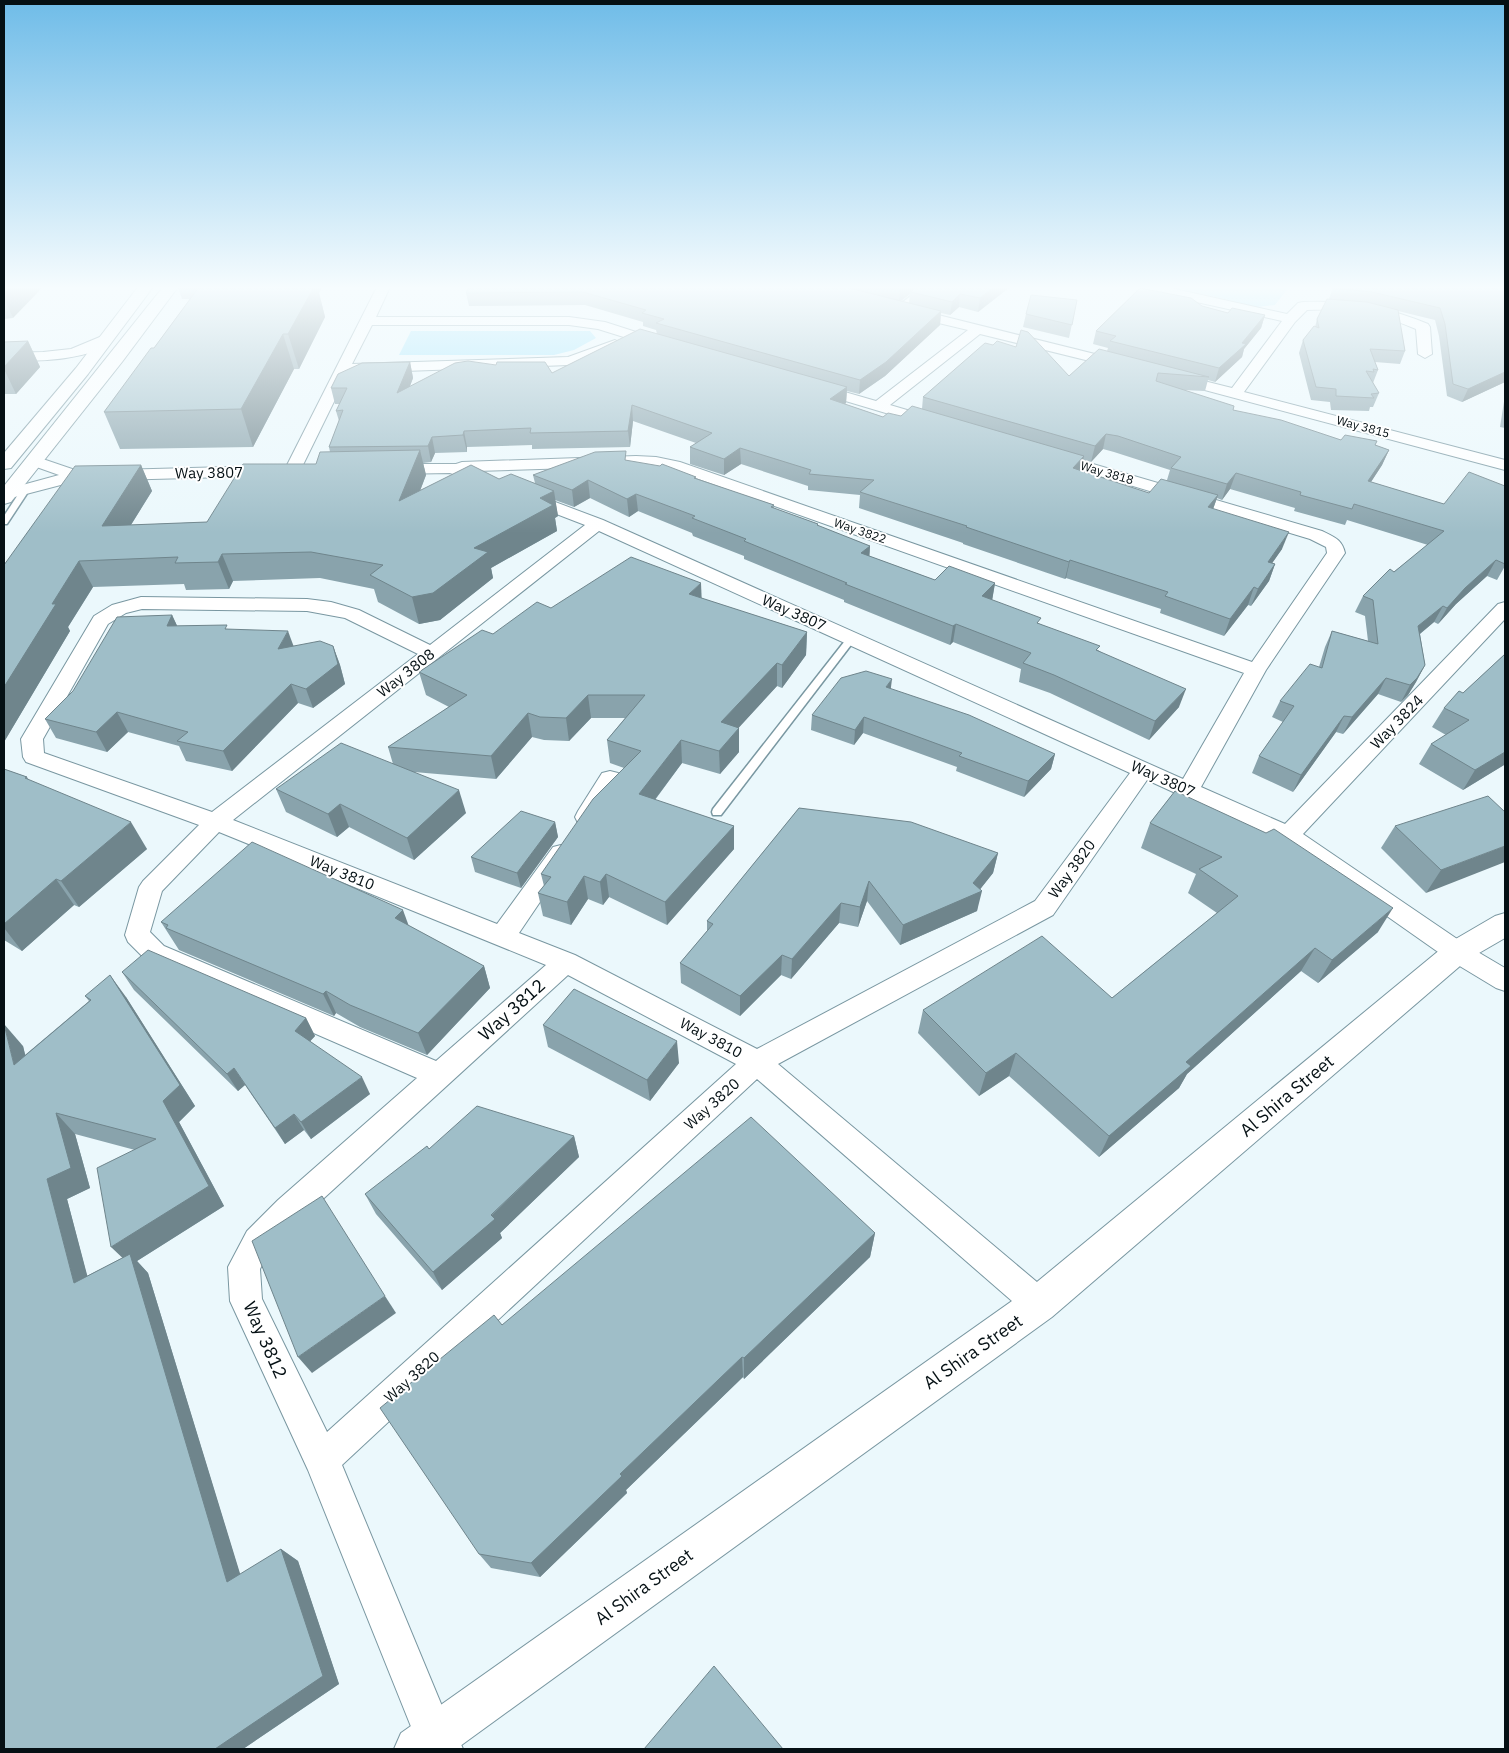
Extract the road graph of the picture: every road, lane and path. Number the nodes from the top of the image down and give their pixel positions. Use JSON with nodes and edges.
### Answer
{"nodes":[{"id":1,"x":79,"y":369,"type":"edge"},
{"id":2,"x":108,"y":369,"type":"edge"},
{"id":3,"x":343,"y":369,"type":"joint"},
{"id":4,"x":348,"y":369,"type":"edge"},
{"id":5,"x":927,"y":369,"type":"edge"},
{"id":6,"x":1254,"y":369,"type":"edge"},
{"id":7,"x":82,"y":371,"type":"joint"},
{"id":8,"x":1160,"y":374,"type":"edge"},
{"id":9,"x":804,"y":384,"type":"edge"},
{"id":10,"x":1236,"y":393,"type":"junction"},
{"id":11,"x":879,"y":406,"type":"junction"},
{"id":12,"x":955,"y":428,"type":"edge"},
{"id":13,"x":1040,"y":453,"type":"edge"},
{"id":14,"x":34,"y":461,"type":"junction"},
{"id":15,"x":4,"y":464,"type":"edge"},
{"id":16,"x":1505,"y":465,"type":"edge"},
{"id":17,"x":452,"y":468,"type":"junction"},
{"id":18,"x":377,"y":469,"type":"edge"},
{"id":19,"x":76,"y":476,"type":"junction"},
{"id":20,"x":26,"y":489,"type":"junction"},
{"id":21,"x":5,"y":496,"type":"edge"},
{"id":22,"x":4,"y":522,"type":"edge"},
{"id":23,"x":597,"y":524,"type":"junction"},
{"id":24,"x":1505,"y":608,"type":"edge"},
{"id":25,"x":851,"y":639,"type":"junction"},
{"id":26,"x":431,"y":653,"type":"junction"},
{"id":27,"x":1256,"y":670,"type":"junction"},
{"id":28,"x":1143,"y":770,"type":"junction"},
{"id":29,"x":610,"y":778,"type":"dead end"},
{"id":30,"x":1188,"y":790,"type":"junction"},
{"id":31,"x":718,"y":812,"type":"dead end"},
{"id":32,"x":215,"y":822,"type":"junction"},
{"id":33,"x":1288,"y":835,"type":"junction"},
{"id":34,"x":1505,"y":924,"type":"edge"},
{"id":35,"x":502,"y":937,"type":"junction"},
{"id":36,"x":1458,"y":952,"type":"junction"},
{"id":37,"x":566,"y":962,"type":"junction"},
{"id":38,"x":1505,"y":981,"type":"edge"},
{"id":39,"x":757,"y":1062,"type":"junction"},
{"id":40,"x":440,"y":1075,"type":"junction"},
{"id":41,"x":1039,"y":1304,"type":"junction"},
{"id":42,"x":322,"y":1460,"type":"junction"},
{"id":43,"x":432,"y":1745,"type":"edge"}],
"edges":[{"from":1,"to":7,"type":"street"},
{"from":2,"to":14,"type":"main road"},
{"from":3,"to":4,"type":"street"},
{"from":3,"to":19,"type":"street","name":"Way 3807"},
{"from":5,"to":11,"type":"street"},
{"from":6,"to":10,"type":"street"},
{"from":7,"to":15,"type":"main road"},
{"from":8,"to":10,"type":"street","name":"Way 3815"},
{"from":9,"to":11,"type":"street"},
{"from":10,"to":16,"type":"street","name":"Way 3815"},
{"from":11,"to":12,"type":"street"},
{"from":13,"to":27,"type":"street","name":"Way 3818"},
{"from":14,"to":19,"type":"street","name":"Way 3807"},
{"from":14,"to":21,"type":"main road"},
{"from":17,"to":18,"type":"street","name":"Way 3807"},
{"from":17,"to":23,"type":"street","name":"Way 3807"},
{"from":17,"to":27,"type":"street","name":"Way 3822"},
{"from":19,"to":20,"type":"street","name":"Way 3807"},
{"from":20,"to":21,"type":"street","name":"Way 3807"},
{"from":20,"to":22,"type":"lane"},
{"from":23,"to":25,"type":"street","name":"Way 3807"},
{"from":23,"to":26,"type":"street","name":"Way 3808"},
{"from":24,"to":33,"type":"street","name":"Way 3824"},
{"from":25,"to":28,"type":"street","name":"Way 3807"},
{"from":25,"to":31,"type":"lane"},
{"from":26,"to":32,"type":"street","name":"Way 3808"},
{"from":26,"to":32,"type":"street","name":"Way 3810"},
{"from":27,"to":30,"type":"street"},
{"from":28,"to":30,"type":"street","name":"Way 3807"},
{"from":28,"to":39,"type":"street","name":"Way 3820"},
{"from":29,"to":35,"type":"street"},
{"from":30,"to":33,"type":"street","name":"Way 3807"},
{"from":32,"to":35,"type":"street","name":"Way 3810"},
{"from":32,"to":40,"type":"street","name":"Way 3808"},
{"from":33,"to":36,"type":"street","name":"Way 3807"},
{"from":34,"to":36,"type":"main road","name":"Al Shira Street"},
{"from":35,"to":37,"type":"street","name":"Way 3810"},
{"from":36,"to":38,"type":"street","name":"Way 3807"},
{"from":36,"to":41,"type":"main road","name":"Al Shira Street"},
{"from":37,"to":39,"type":"street","name":"Way 3810"},
{"from":37,"to":40,"type":"street","name":"Way 3812"},
{"from":39,"to":41,"type":"street","name":"Way 3810"},
{"from":39,"to":42,"type":"street","name":"Way 3820"},
{"from":40,"to":42,"type":"street","name":"Way 3812"},
{"from":41,"to":43,"type":"main road","name":"Al Shira Street"},
{"from":42,"to":43,"type":"street","name":"Way 3812"}]}
